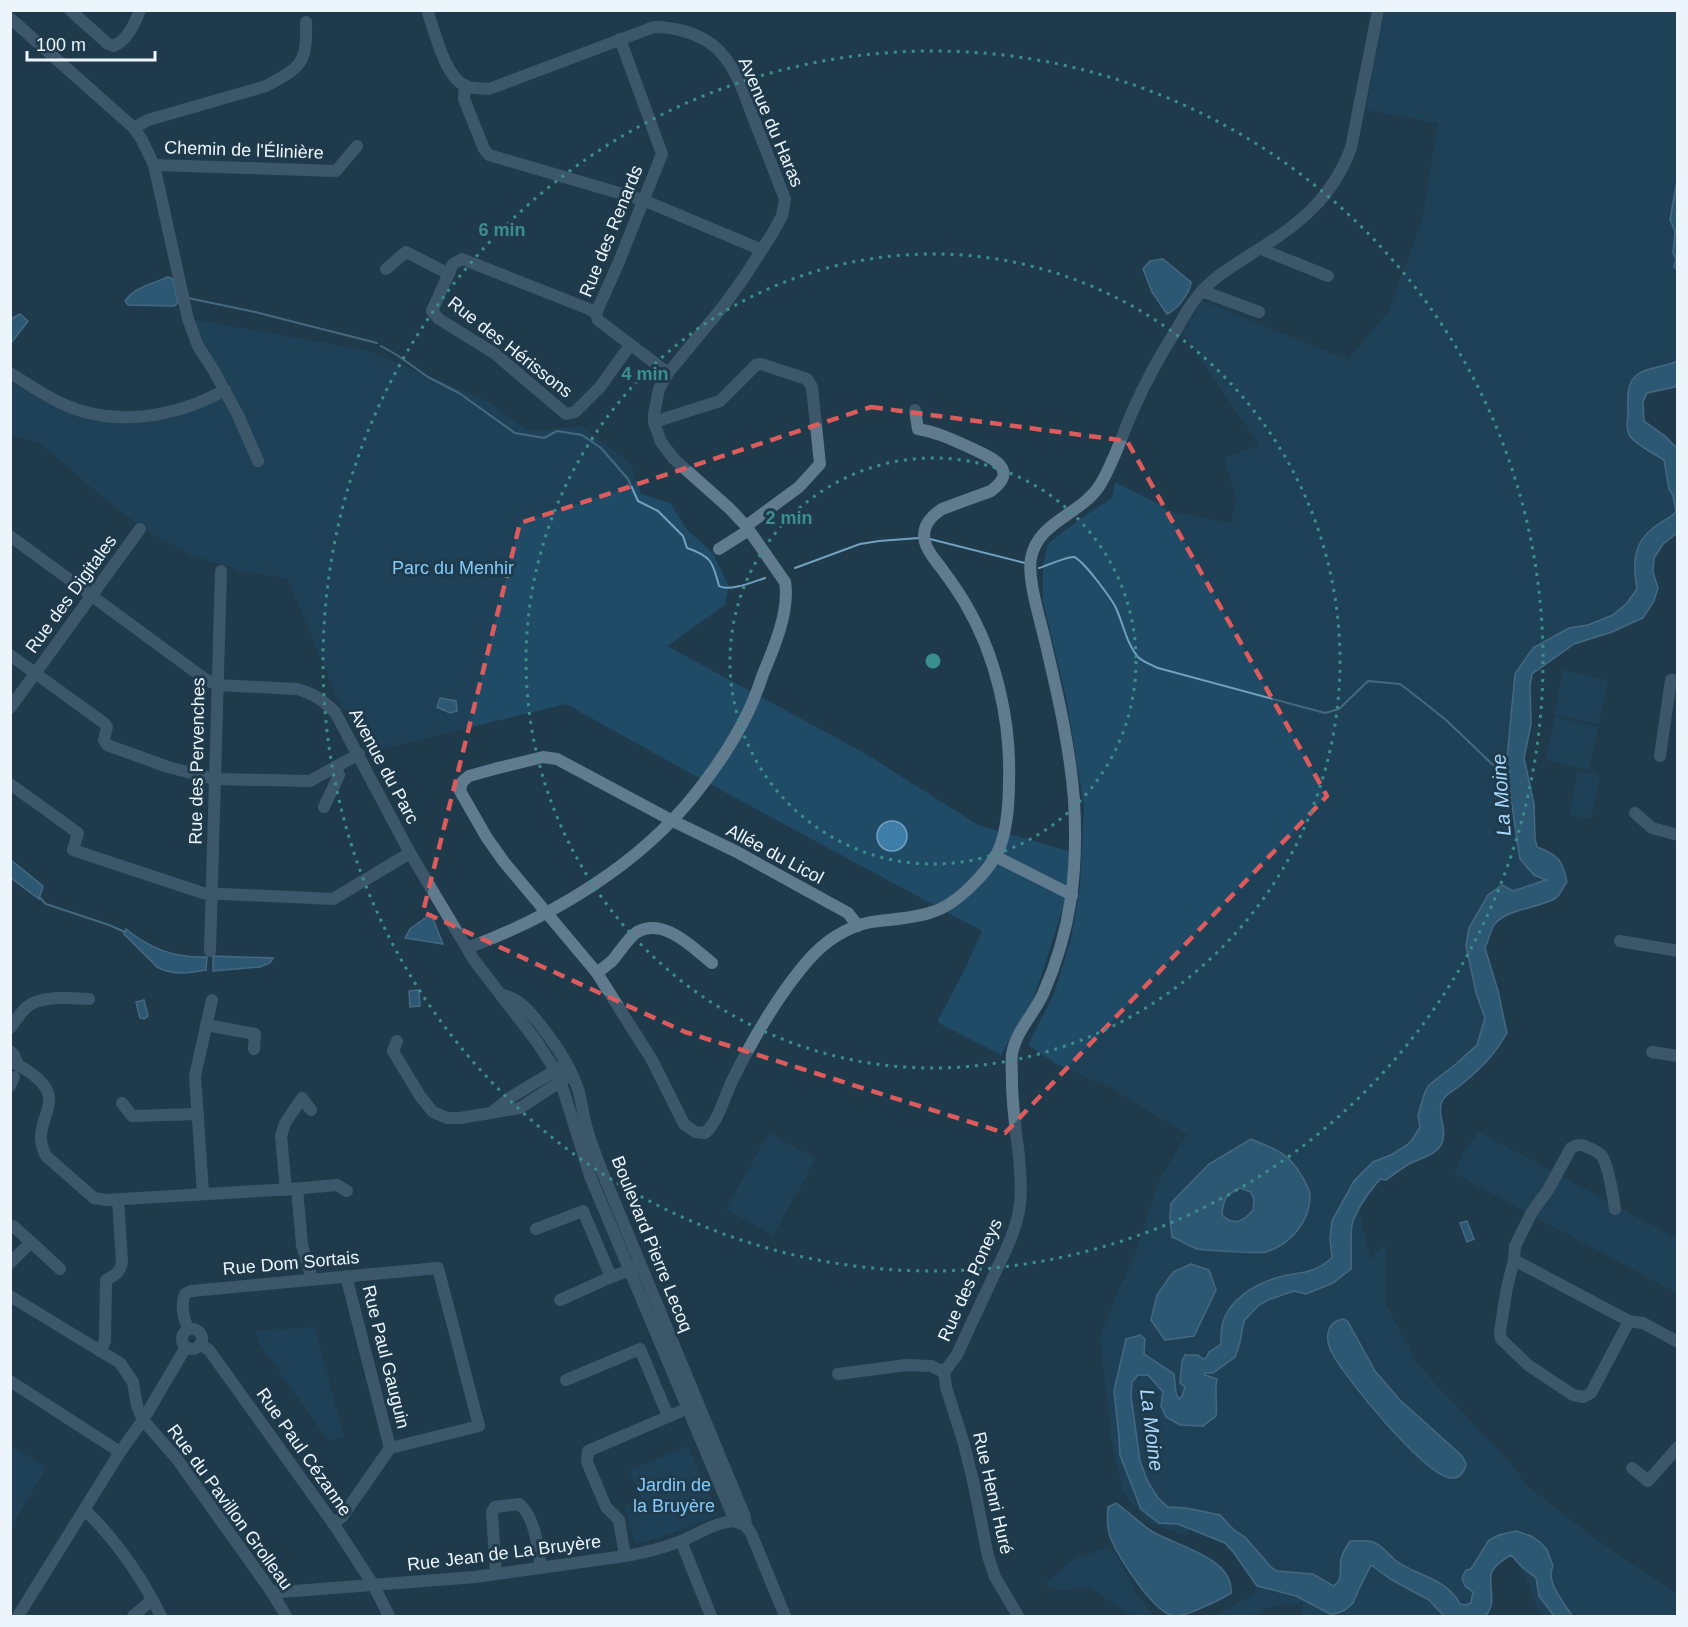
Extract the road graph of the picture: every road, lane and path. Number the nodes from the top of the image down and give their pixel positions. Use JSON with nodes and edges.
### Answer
{"nodes":[{"id":1,"x":70,"y":10,"type":"edge"},
{"id":2,"x":140,"y":10,"type":"edge"},
{"id":3,"x":427,"y":10,"type":"edge"},
{"id":4,"x":1378,"y":10,"type":"edge"},
{"id":5,"x":10,"y":18,"type":"edge"},
{"id":6,"x":306,"y":22,"type":"dead end"},
{"id":7,"x":620,"y":39,"type":"junction"},
{"id":8,"x":465,"y":85,"type":"junction"},
{"id":9,"x":134,"y":128,"type":"junction"},
{"id":10,"x":357,"y":146,"type":"dead end"},
{"id":11,"x":154,"y":165,"type":"junction"},
{"id":12,"x":643,"y":200,"type":"junction"},
{"id":13,"x":1262,"y":248,"type":"junction"},
{"id":14,"x":762,"y":250,"type":"junction"},
{"id":15,"x":386,"y":269,"type":"dead end"},
{"id":16,"x":449,"y":274,"type":"junction"},
{"id":17,"x":1328,"y":276,"type":"dead end"},
{"id":18,"x":1202,"y":291,"type":"junction"},
{"id":19,"x":1259,"y":312,"type":"dead end"},
{"id":20,"x":596,"y":313,"type":"junction"},
{"id":21,"x":630,"y":345,"type":"junction"},
{"id":22,"x":10,"y":373,"type":"edge"},
{"id":23,"x":668,"y":373,"type":"junction"},
{"id":24,"x":225,"y":390,"type":"junction"},
{"id":25,"x":915,"y":410,"type":"dead end"},
{"id":26,"x":654,"y":422,"type":"junction"},
{"id":27,"x":258,"y":461,"type":"dead end"},
{"id":28,"x":747,"y":528,"type":"junction"},
{"id":29,"x":140,"y":530,"type":"dead end"},
{"id":30,"x":10,"y":536,"type":"edge"},
{"id":31,"x":719,"y":549,"type":"dead end"},
{"id":32,"x":221,"y":571,"type":"dead end"},
{"id":33,"x":93,"y":596,"type":"junction"},
{"id":34,"x":10,"y":655,"type":"edge"},
{"id":35,"x":36,"y":674,"type":"junction"},
{"id":36,"x":1677,"y":681,"type":"edge"},
{"id":37,"x":217,"y":685,"type":"junction"},
{"id":38,"x":10,"y":708,"type":"edge"},
{"id":39,"x":358,"y":754,"type":"junction"},
{"id":40,"x":1660,"y":756,"type":"dead end"},
{"id":41,"x":335,"y":767,"type":"junction"},
{"id":42,"x":214,"y":779,"type":"junction"},
{"id":43,"x":10,"y":784,"type":"edge"},
{"id":44,"x":324,"y":807,"type":"dead end"},
{"id":45,"x":1635,"y":813,"type":"dead end"},
{"id":46,"x":671,"y":820,"type":"junction"},
{"id":47,"x":1677,"y":834,"type":"edge"},
{"id":48,"x":410,"y":853,"type":"junction"},
{"id":49,"x":995,"y":856,"type":"junction"},
{"id":50,"x":212,"y":894,"type":"junction"},
{"id":51,"x":1072,"y":895,"type":"junction"},
{"id":52,"x":546,"y":912,"type":"junction"},
{"id":53,"x":858,"y":926,"type":"junction"},
{"id":54,"x":1620,"y":941,"type":"dead end"},
{"id":55,"x":467,"y":948,"type":"junction"},
{"id":56,"x":210,"y":951,"type":"dead end"},
{"id":57,"x":1677,"y":951,"type":"edge"},
{"id":58,"x":711,"y":963,"type":"dead end"},
{"id":59,"x":597,"y":974,"type":"junction"},
{"id":60,"x":502,"y":995,"type":"junction"},
{"id":61,"x":89,"y":999,"type":"dead end"},
{"id":62,"x":212,"y":1000,"type":"dead end"},
{"id":63,"x":206,"y":1025,"type":"junction"},
{"id":64,"x":10,"y":1028,"type":"edge"},
{"id":65,"x":397,"y":1041,"type":"dead end"},
{"id":66,"x":255,"y":1049,"type":"dead end"},
{"id":67,"x":10,"y":1051,"type":"edge"},
{"id":68,"x":1652,"y":1052,"type":"dead end"},
{"id":69,"x":1677,"y":1056,"type":"edge"},
{"id":70,"x":569,"y":1069,"type":"junction"},
{"id":71,"x":13,"y":1072,"type":"edge"},
{"id":72,"x":558,"y":1076,"type":"junction"},
{"id":73,"x":122,"y":1103,"type":"dead end"},
{"id":74,"x":311,"y":1110,"type":"dead end"},
{"id":75,"x":198,"y":1114,"type":"junction"},
{"id":76,"x":291,"y":1189,"type":"junction"},
{"id":77,"x":347,"y":1191,"type":"dead end"},
{"id":78,"x":204,"y":1193,"type":"junction"},
{"id":79,"x":118,"y":1200,"type":"junction"},
{"id":80,"x":1615,"y":1209,"type":"dead end"},
{"id":81,"x":13,"y":1226,"type":"dead end"},
{"id":82,"x":536,"y":1229,"type":"dead end"},
{"id":83,"x":31,"y":1242,"type":"junction"},
{"id":84,"x":1514,"y":1260,"type":"junction"},
{"id":85,"x":10,"y":1263,"type":"edge"},
{"id":86,"x":635,"y":1268,"type":"junction"},
{"id":87,"x":60,"y":1269,"type":"dead end"},
{"id":88,"x":346,"y":1276,"type":"junction"},
{"id":89,"x":611,"y":1277,"type":"junction"},
{"id":90,"x":312,"y":1279,"type":"junction"},
{"id":91,"x":10,"y":1296,"type":"edge"},
{"id":92,"x":560,"y":1300,"type":"dead end"},
{"id":93,"x":1629,"y":1320,"type":"junction"},
{"id":94,"x":188,"y":1329,"type":"junction"},
{"id":95,"x":1677,"y":1342,"type":"edge"},
{"id":96,"x":200,"y":1344,"type":"junction"},
{"id":97,"x":186,"y":1347,"type":"junction"},
{"id":98,"x":100,"y":1351,"type":"junction"},
{"id":99,"x":944,"y":1372,"type":"junction"},
{"id":100,"x":838,"y":1374,"type":"dead end"},
{"id":101,"x":566,"y":1380,"type":"dead end"},
{"id":102,"x":10,"y":1382,"type":"edge"},
{"id":103,"x":693,"y":1406,"type":"junction"},
{"id":104,"x":668,"y":1416,"type":"junction"},
{"id":105,"x":143,"y":1420,"type":"junction"},
{"id":106,"x":1677,"y":1447,"type":"edge"},
{"id":107,"x":390,"y":1448,"type":"junction"},
{"id":108,"x":120,"y":1452,"type":"junction"},
{"id":109,"x":1632,"y":1468,"type":"dead end"},
{"id":110,"x":85,"y":1510,"type":"junction"},
{"id":111,"x":333,"y":1523,"type":"junction"},
{"id":112,"x":740,"y":1523,"type":"junction"},
{"id":113,"x":681,"y":1541,"type":"junction"},
{"id":114,"x":625,"y":1556,"type":"junction"},
{"id":115,"x":541,"y":1568,"type":"junction"},
{"id":116,"x":496,"y":1574,"type":"junction"},
{"id":117,"x":374,"y":1586,"type":"junction"},
{"id":118,"x":271,"y":1591,"type":"junction"},
{"id":119,"x":153,"y":1600,"type":"junction"},
{"id":120,"x":18,"y":1617,"type":"edge"},
{"id":121,"x":133,"y":1617,"type":"edge"},
{"id":122,"x":161,"y":1617,"type":"edge"},
{"id":123,"x":286,"y":1617,"type":"edge"},
{"id":124,"x":388,"y":1617,"type":"edge"},
{"id":125,"x":711,"y":1617,"type":"edge"},
{"id":126,"x":785,"y":1617,"type":"edge"},
{"id":127,"x":1018,"y":1617,"type":"edge"}],
"edges":[{"from":1,"to":2,"type":"street"},
{"from":3,"to":8,"type":"street"},
{"from":4,"to":13,"type":"street","name":"Rue des Poneys"},
{"from":5,"to":9,"type":"street"},
{"from":6,"to":9,"type":"street"},
{"from":7,"to":8,"type":"street","name":"Avenue du Haras"},
{"from":7,"to":12,"type":"street","name":"Rue des Renards"},
{"from":7,"to":14,"type":"street","name":"Avenue du Haras"},
{"from":8,"to":12,"type":"street"},
{"from":9,"to":11,"type":"street"},
{"from":10,"to":11,"type":"street","name":"Chemin de l'Élinière"},
{"from":11,"to":24,"type":"street"},
{"from":12,"to":14,"type":"street"},
{"from":12,"to":20,"type":"street","name":"Rue des Renards"},
{"from":13,"to":17,"type":"street"},
{"from":13,"to":18,"type":"street","name":"Rue des Poneys"},
{"from":14,"to":23,"type":"street","name":"Avenue du Haras"},
{"from":15,"to":16,"type":"street"},
{"from":16,"to":20,"type":"street","name":"Rue des Hérissons"},
{"from":16,"to":21,"type":"street","name":"Rue des Hérissons"},
{"from":18,"to":19,"type":"street"},
{"from":18,"to":51,"type":"street","name":"Rue des Poneys"},
{"from":20,"to":21,"type":"street","name":"Rue des Renards"},
{"from":21,"to":23,"type":"street","name":"Rue des Renards"},
{"from":22,"to":24,"type":"street"},
{"from":23,"to":26,"type":"street","name":"Avenue du Haras"},
{"from":24,"to":27,"type":"street"},
{"from":25,"to":49,"type":"street"},
{"from":26,"to":28,"type":"street"},
{"from":26,"to":28,"type":"street"},
{"from":28,"to":31,"type":"street"},
{"from":28,"to":46,"type":"street"},
{"from":29,"to":33,"type":"street","name":"Rue des Digitales"},
{"from":30,"to":33,"type":"street"},
{"from":32,"to":37,"type":"street","name":"Rue des Pervenches"},
{"from":33,"to":35,"type":"street","name":"Rue des Digitales"},
{"from":33,"to":37,"type":"street"},
{"from":34,"to":35,"type":"street"},
{"from":35,"to":38,"type":"street","name":"Rue des Digitales"},
{"from":35,"to":42,"type":"street"},
{"from":36,"to":40,"type":"street"},
{"from":37,"to":39,"type":"street","name":"Avenue du Parc"},
{"from":37,"to":42,"type":"street","name":"Rue des Pervenches"},
{"from":39,"to":41,"type":"street"},
{"from":39,"to":48,"type":"street","name":"Avenue du Parc"},
{"from":41,"to":42,"type":"street"},
{"from":41,"to":44,"type":"street"},
{"from":42,"to":50,"type":"street","name":"Rue des Pervenches"},
{"from":43,"to":50,"type":"street"},
{"from":45,"to":47,"type":"street"},
{"from":46,"to":52,"type":"street"},
{"from":46,"to":52,"type":"street","name":"Allée du Licol"},
{"from":46,"to":53,"type":"street","name":"Allée du Licol"},
{"from":48,"to":50,"type":"street"},
{"from":48,"to":55,"type":"street","name":"Avenue du Parc"},
{"from":49,"to":51,"type":"street"},
{"from":49,"to":53,"type":"street"},
{"from":50,"to":56,"type":"street","name":"Rue des Pervenches"},
{"from":51,"to":99,"type":"street","name":"Rue des Poneys"},
{"from":52,"to":55,"type":"street"},
{"from":52,"to":59,"type":"street"},
{"from":53,"to":59,"type":"street"},
{"from":54,"to":57,"type":"street"},
{"from":55,"to":60,"type":"street","name":"Boulevard Pierre Lecoq"},
{"from":58,"to":59,"type":"street"},
{"from":60,"to":70,"type":"street","name":"Boulevard Pierre Lecoq"},
{"from":60,"to":72,"type":"street","name":"Boulevard Pierre Lecoq"},
{"from":61,"to":64,"type":"street"},
{"from":62,"to":63,"type":"street"},
{"from":63,"to":66,"type":"street"},
{"from":63,"to":75,"type":"street"},
{"from":65,"to":72,"type":"street"},
{"from":67,"to":71,"type":"street"},
{"from":68,"to":69,"type":"street"},
{"from":70,"to":72,"type":"street"},
{"from":70,"to":86,"type":"street","name":"Boulevard Pierre Lecoq"},
{"from":71,"to":79,"type":"street"},
{"from":72,"to":86,"type":"street","name":"Boulevard Pierre Lecoq"},
{"from":73,"to":75,"type":"street"},
{"from":74,"to":76,"type":"street"},
{"from":75,"to":78,"type":"street"},
{"from":76,"to":77,"type":"street"},
{"from":76,"to":78,"type":"street"},
{"from":76,"to":90,"type":"street"},
{"from":78,"to":79,"type":"street"},
{"from":79,"to":98,"type":"street"},
{"from":80,"to":84,"type":"street"},
{"from":81,"to":83,"type":"street"},
{"from":82,"to":89,"type":"street"},
{"from":83,"to":85,"type":"street"},
{"from":83,"to":87,"type":"street"},
{"from":84,"to":93,"type":"street"},
{"from":84,"to":93,"type":"street"},
{"from":86,"to":89,"type":"street"},
{"from":86,"to":103,"type":"street","name":"Boulevard Pierre Lecoq"},
{"from":88,"to":90,"type":"street","name":"Rue Dom Sortais"},
{"from":88,"to":107,"type":"street","name":"Rue Paul Gauguin"},
{"from":88,"to":107,"type":"street","name":"Rue Dom Sortais"},
{"from":89,"to":92,"type":"street"},
{"from":90,"to":94,"type":"street","name":"Rue Dom Sortais"},
{"from":91,"to":98,"type":"street"},
{"from":93,"to":95,"type":"street"},
{"from":94,"to":96,"type":"street"},
{"from":94,"to":97,"type":"street"},
{"from":96,"to":97,"type":"street"},
{"from":96,"to":111,"type":"street","name":"Rue Paul Cézanne"},
{"from":97,"to":105,"type":"street"},
{"from":98,"to":105,"type":"street"},
{"from":99,"to":100,"type":"street"},
{"from":99,"to":127,"type":"street","name":"Rue Henri Huré"},
{"from":101,"to":104,"type":"street"},
{"from":102,"to":108,"type":"street"},
{"from":103,"to":104,"type":"street"},
{"from":103,"to":112,"type":"street","name":"Boulevard Pierre Lecoq"},
{"from":104,"to":114,"type":"street"},
{"from":105,"to":108,"type":"street"},
{"from":105,"to":118,"type":"street","name":"Rue du Pavillon Grolleau"},
{"from":106,"to":109,"type":"street"},
{"from":107,"to":111,"type":"street"},
{"from":108,"to":110,"type":"street"},
{"from":110,"to":119,"type":"street"},
{"from":110,"to":120,"type":"street"},
{"from":111,"to":117,"type":"street","name":"Rue Paul Cézanne"},
{"from":112,"to":113,"type":"street","name":"Rue Jean de La Bruyère"},
{"from":112,"to":126,"type":"street","name":"Boulevard Pierre Lecoq"},
{"from":113,"to":114,"type":"street","name":"Rue Jean de La Bruyère"},
{"from":113,"to":125,"type":"street"},
{"from":114,"to":115,"type":"street","name":"Rue Jean de La Bruyère"},
{"from":115,"to":116,"type":"street","name":"Rue Jean de La Bruyère"},
{"from":115,"to":116,"type":"street"},
{"from":116,"to":117,"type":"street","name":"Rue Jean de La Bruyère"},
{"from":117,"to":118,"type":"street","name":"Rue Jean de La Bruyère"},
{"from":117,"to":124,"type":"street","name":"Rue Paul Cézanne"},
{"from":118,"to":123,"type":"street","name":"Rue du Pavillon Grolleau"},
{"from":119,"to":121,"type":"street"},
{"from":119,"to":122,"type":"street"}]}
